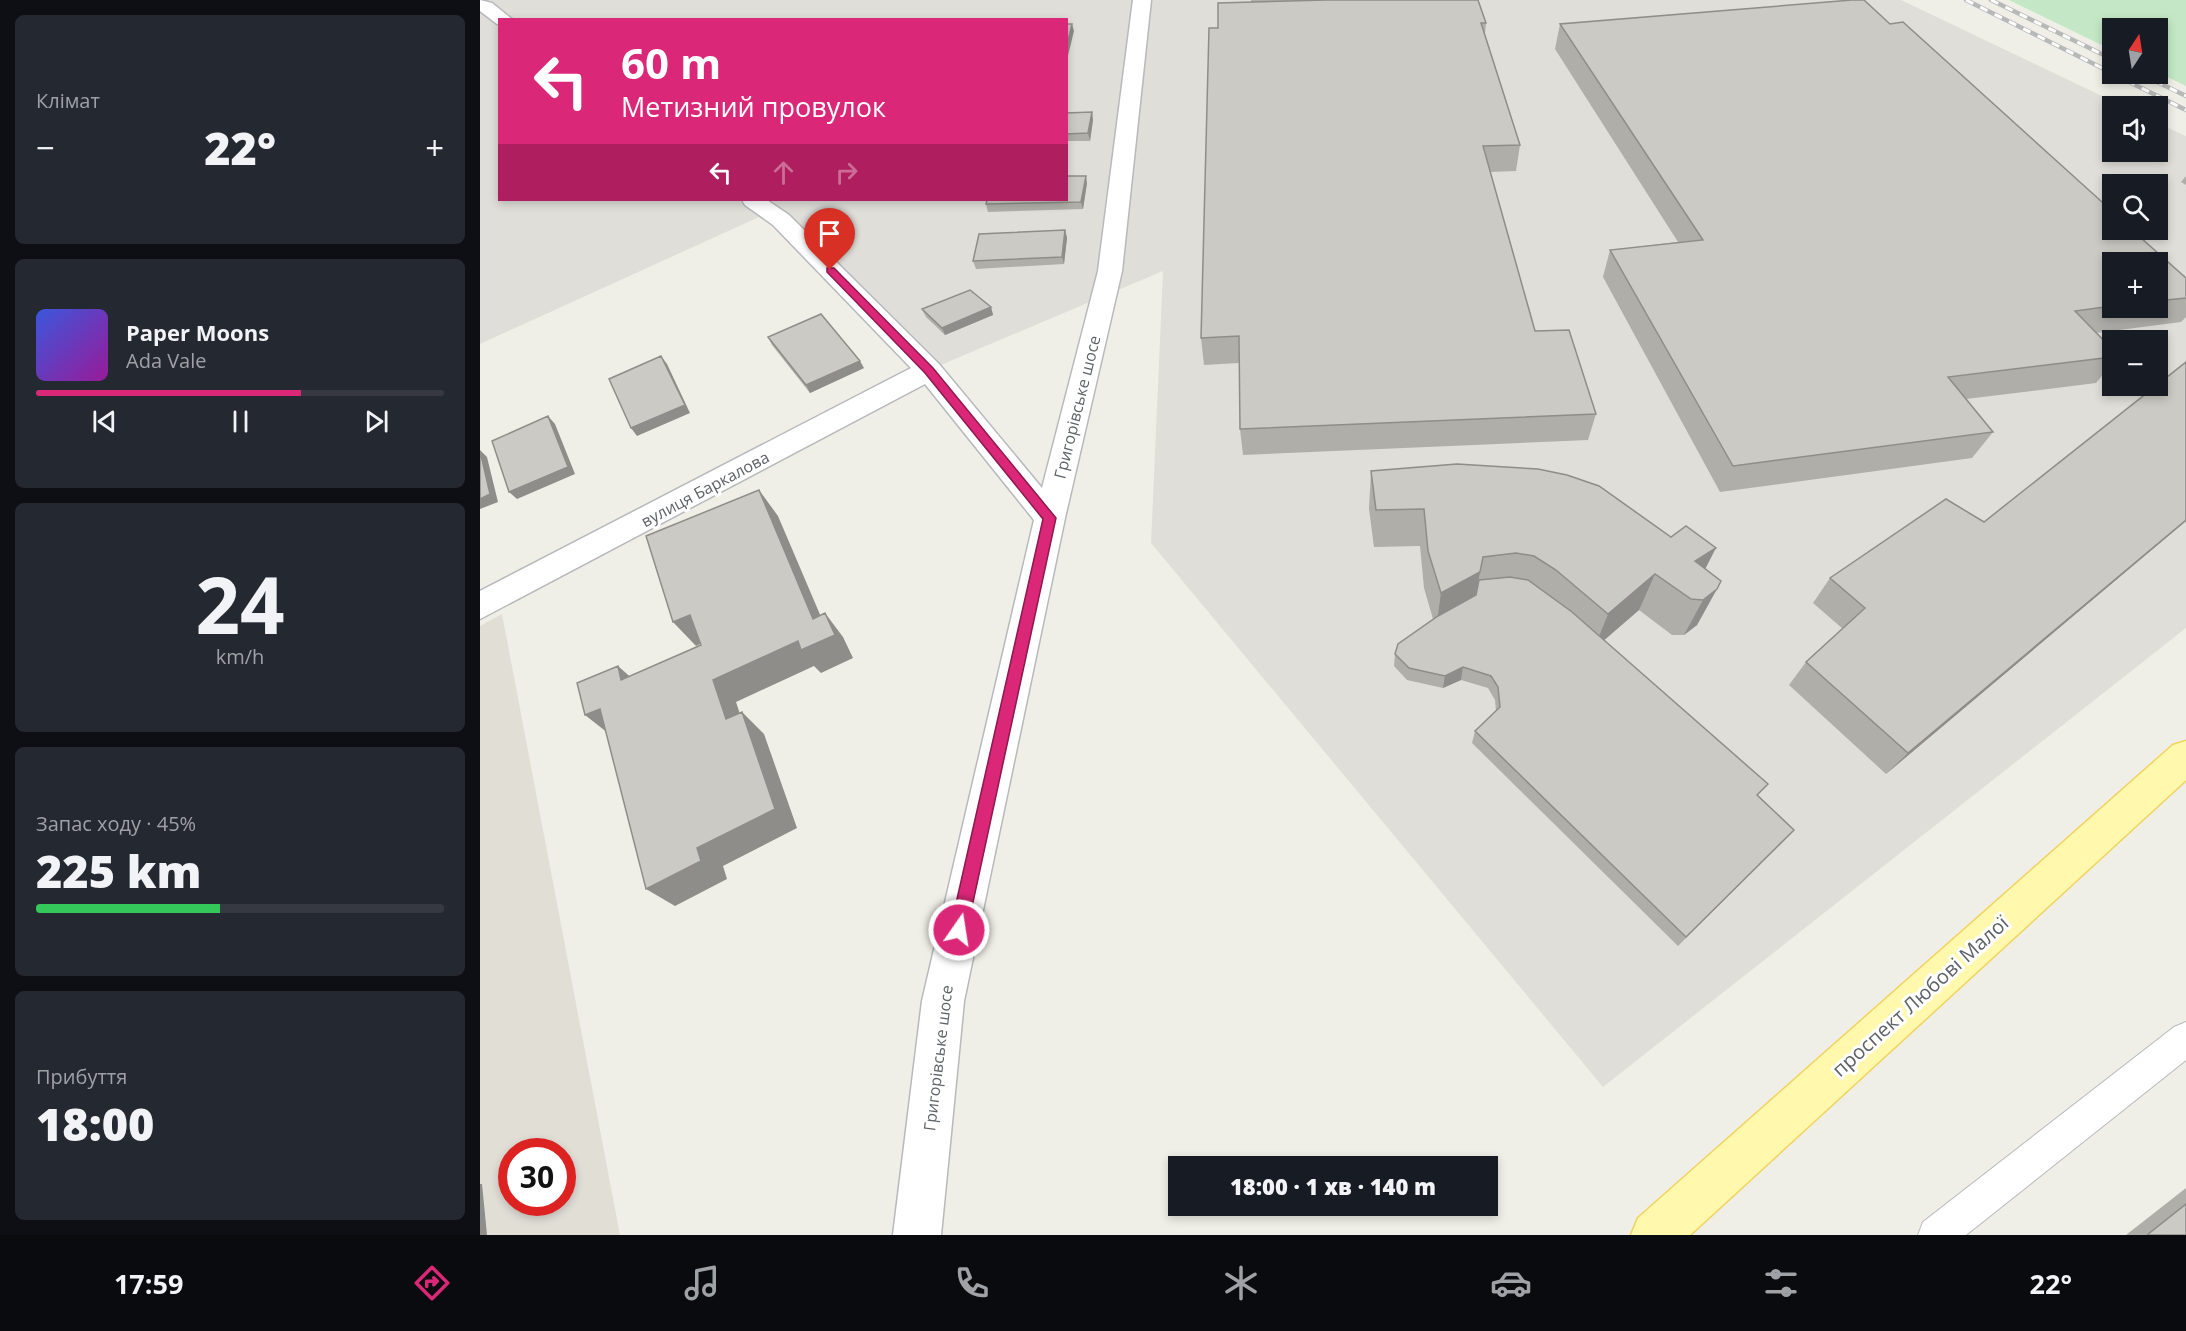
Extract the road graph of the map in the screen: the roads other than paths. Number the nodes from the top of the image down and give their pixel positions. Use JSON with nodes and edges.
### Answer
{"nodes":[{"id":1,"x":1142,"y":0,"type":"edge"},
{"id":2,"x":480,"y":5,"type":"edge"},
{"id":3,"x":501,"y":18,"type":"edge"},
{"id":4,"x":754,"y":201,"type":"edge"},
{"id":5,"x":929,"y":370,"type":"junction"},
{"id":6,"x":1050,"y":518,"type":"junction"},
{"id":7,"x":480,"y":606,"type":"edge"},
{"id":8,"x":2186,"y":757,"type":"edge"},
{"id":9,"x":2186,"y":1039,"type":"edge"},
{"id":10,"x":917,"y":1235,"type":"edge"},
{"id":11,"x":1655,"y":1235,"type":"edge"},
{"id":12,"x":1936,"y":1235,"type":"edge"}],
"edges":[{"from":1,"to":6,"type":"street","name":"Григорівське шосе"},
{"from":2,"to":3,"type":"street"},
{"from":4,"to":5,"type":"street"},
{"from":5,"to":6,"type":"street"},
{"from":5,"to":7,"type":"street","name":"вулиця Баркалова"},
{"from":6,"to":10,"type":"street","name":"Григорівське шосе"},
{"from":8,"to":11,"type":"main road","name":"проспект Любові Малої"},
{"from":9,"to":12,"type":"lane"}]}
